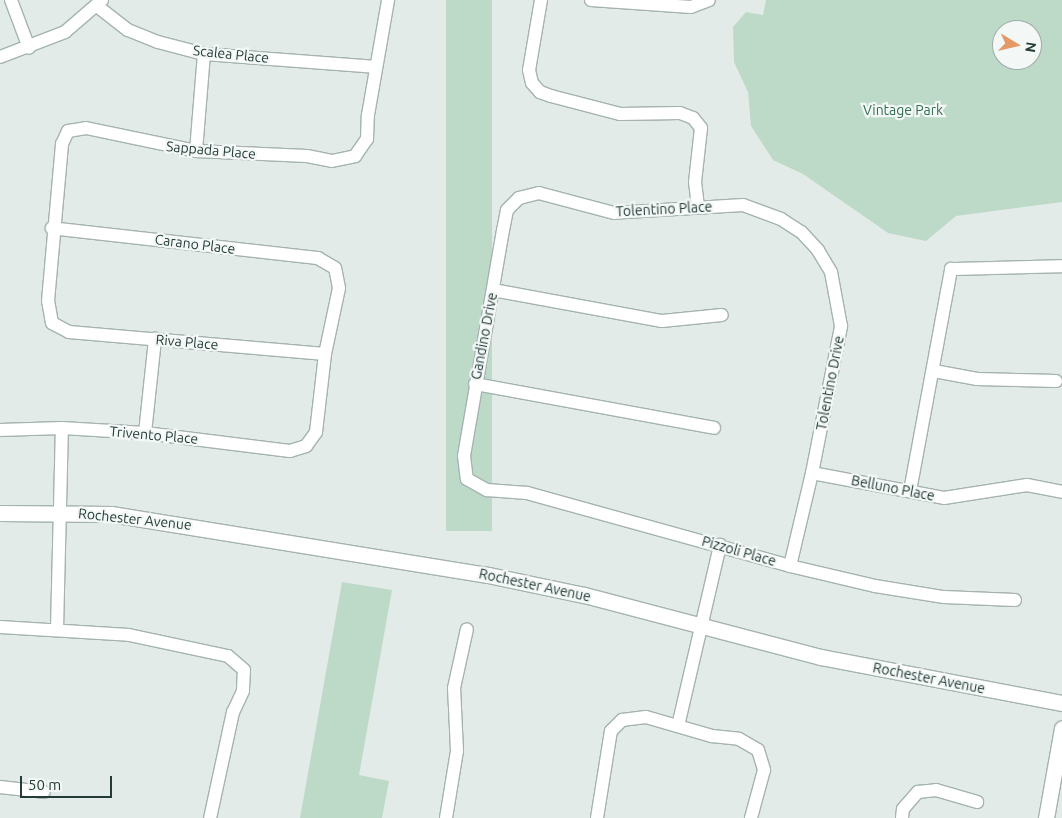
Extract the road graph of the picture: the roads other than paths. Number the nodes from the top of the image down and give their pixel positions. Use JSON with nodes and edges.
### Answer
{"nodes":[{"id":1,"x":11,"y":0,"type":"edge"},
{"id":2,"x":388,"y":0,"type":"edge"},
{"id":3,"x":541,"y":0,"type":"edge"},
{"id":4,"x":591,"y":0,"type":"edge"},
{"id":5,"x":708,"y":1,"type":"edge"},
{"id":6,"x":100,"y":3,"type":"edge"},
{"id":7,"x":29,"y":48,"type":"junction"},
{"id":8,"x":204,"y":54,"type":"junction"},
{"id":9,"x":0,"y":57,"type":"edge"},
{"id":10,"x":375,"y":67,"type":"junction"},
{"id":11,"x":196,"y":151,"type":"junction"},
{"id":12,"x":519,"y":198,"type":"joint"},
{"id":13,"x":698,"y":206,"type":"junction"},
{"id":14,"x":781,"y":219,"type":"joint"},
{"id":15,"x":52,"y":228,"type":"junction"},
{"id":16,"x":1062,"y":266,"type":"edge"},
{"id":17,"x":493,"y":290,"type":"junction"},
{"id":18,"x":722,"y":315,"type":"dead end"},
{"id":19,"x":156,"y":339,"type":"junction"},
{"id":20,"x":325,"y":354,"type":"junction"},
{"id":21,"x":934,"y":372,"type":"junction"},
{"id":22,"x":1056,"y":381,"type":"dead end"},
{"id":23,"x":475,"y":384,"type":"junction"},
{"id":24,"x":62,"y":428,"type":"junction"},
{"id":25,"x":714,"y":428,"type":"dead end"},
{"id":26,"x":0,"y":430,"type":"edge"},
{"id":27,"x":145,"y":433,"type":"junction"},
{"id":28,"x":812,"y":473,"type":"junction"},
{"id":29,"x":467,"y":479,"type":"joint"},
{"id":30,"x":910,"y":491,"type":"junction"},
{"id":31,"x":1062,"y":492,"type":"edge"},
{"id":32,"x":61,"y":512,"type":"junction"},
{"id":33,"x":0,"y":513,"type":"edge"},
{"id":34,"x":720,"y":545,"type":"junction"},
{"id":35,"x":790,"y":566,"type":"junction"},
{"id":36,"x":1015,"y":600,"type":"dead end"},
{"id":37,"x":700,"y":625,"type":"junction"},
{"id":38,"x":0,"y":627,"type":"edge"},
{"id":39,"x":57,"y":629,"type":"junction"},
{"id":40,"x":467,"y":629,"type":"dead end"},
{"id":41,"x":1062,"y":703,"type":"edge"},
{"id":42,"x":678,"y":726,"type":"junction"},
{"id":43,"x":1062,"y":728,"type":"edge"},
{"id":44,"x":0,"y":787,"type":"edge"},
{"id":45,"x":44,"y":792,"type":"dead end"},
{"id":46,"x":977,"y":802,"type":"dead end"},
{"id":47,"x":210,"y":818,"type":"edge"},
{"id":48,"x":446,"y":818,"type":"edge"},
{"id":49,"x":597,"y":818,"type":"edge"},
{"id":50,"x":751,"y":818,"type":"edge"},
{"id":51,"x":902,"y":818,"type":"edge"},
{"id":52,"x":1046,"y":818,"type":"edge"}],
"edges":[{"from":1,"to":7,"type":"street"},
{"from":2,"to":10,"type":"street"},
{"from":3,"to":13,"type":"street"},
{"from":4,"to":5,"type":"street"},
{"from":6,"to":7,"type":"street"},
{"from":6,"to":8,"type":"street","name":"Scalea Place"},
{"from":7,"to":9,"type":"street"},
{"from":8,"to":10,"type":"street","name":"Scalea Place"},
{"from":8,"to":11,"type":"street"},
{"from":10,"to":11,"type":"street","name":"Sappada Place"},
{"from":11,"to":15,"type":"street","name":"Sappada Place"},
{"from":12,"to":13,"type":"street","name":"Tolentino Place"},
{"from":12,"to":17,"type":"street","name":"Gandino Drive"},
{"from":13,"to":14,"type":"street","name":"Tolentino Place"},
{"from":14,"to":28,"type":"street","name":"Tolentino Drive"},
{"from":15,"to":19,"type":"street","name":"Riva Place"},
{"from":15,"to":20,"type":"street","name":"Carano Place"},
{"from":16,"to":21,"type":"street"},
{"from":17,"to":18,"type":"street"},
{"from":17,"to":23,"type":"street","name":"Gandino Drive"},
{"from":19,"to":20,"type":"street","name":"Riva Place"},
{"from":19,"to":27,"type":"street"},
{"from":20,"to":27,"type":"street","name":"Trivento Place"},
{"from":21,"to":22,"type":"street"},
{"from":21,"to":30,"type":"street"},
{"from":23,"to":25,"type":"street"},
{"from":23,"to":29,"type":"street","name":"Gandino Drive"},
{"from":24,"to":26,"type":"street","name":"Trivento Place"},
{"from":24,"to":27,"type":"street","name":"Trivento Place"},
{"from":24,"to":32,"type":"street"},
{"from":28,"to":30,"type":"street","name":"Belluno Place"},
{"from":28,"to":35,"type":"street","name":"Tolentino Drive"},
{"from":29,"to":34,"type":"street","name":"Pizzoli Place"},
{"from":30,"to":31,"type":"street","name":"Belluno Place"},
{"from":32,"to":33,"type":"main road","name":"Rochester Avenue"},
{"from":32,"to":37,"type":"main road","name":"Rochester Avenue"},
{"from":32,"to":39,"type":"street"},
{"from":34,"to":35,"type":"street","name":"Pizzoli Place"},
{"from":34,"to":37,"type":"street"},
{"from":35,"to":36,"type":"street","name":"Pizzoli Place"},
{"from":37,"to":41,"type":"main road","name":"Rochester Avenue"},
{"from":37,"to":42,"type":"street"},
{"from":38,"to":39,"type":"street"},
{"from":39,"to":47,"type":"street"},
{"from":40,"to":48,"type":"street"},
{"from":42,"to":49,"type":"street"},
{"from":42,"to":50,"type":"street"},
{"from":43,"to":52,"type":"main road"},
{"from":44,"to":45,"type":"street"},
{"from":46,"to":51,"type":"street"}]}
